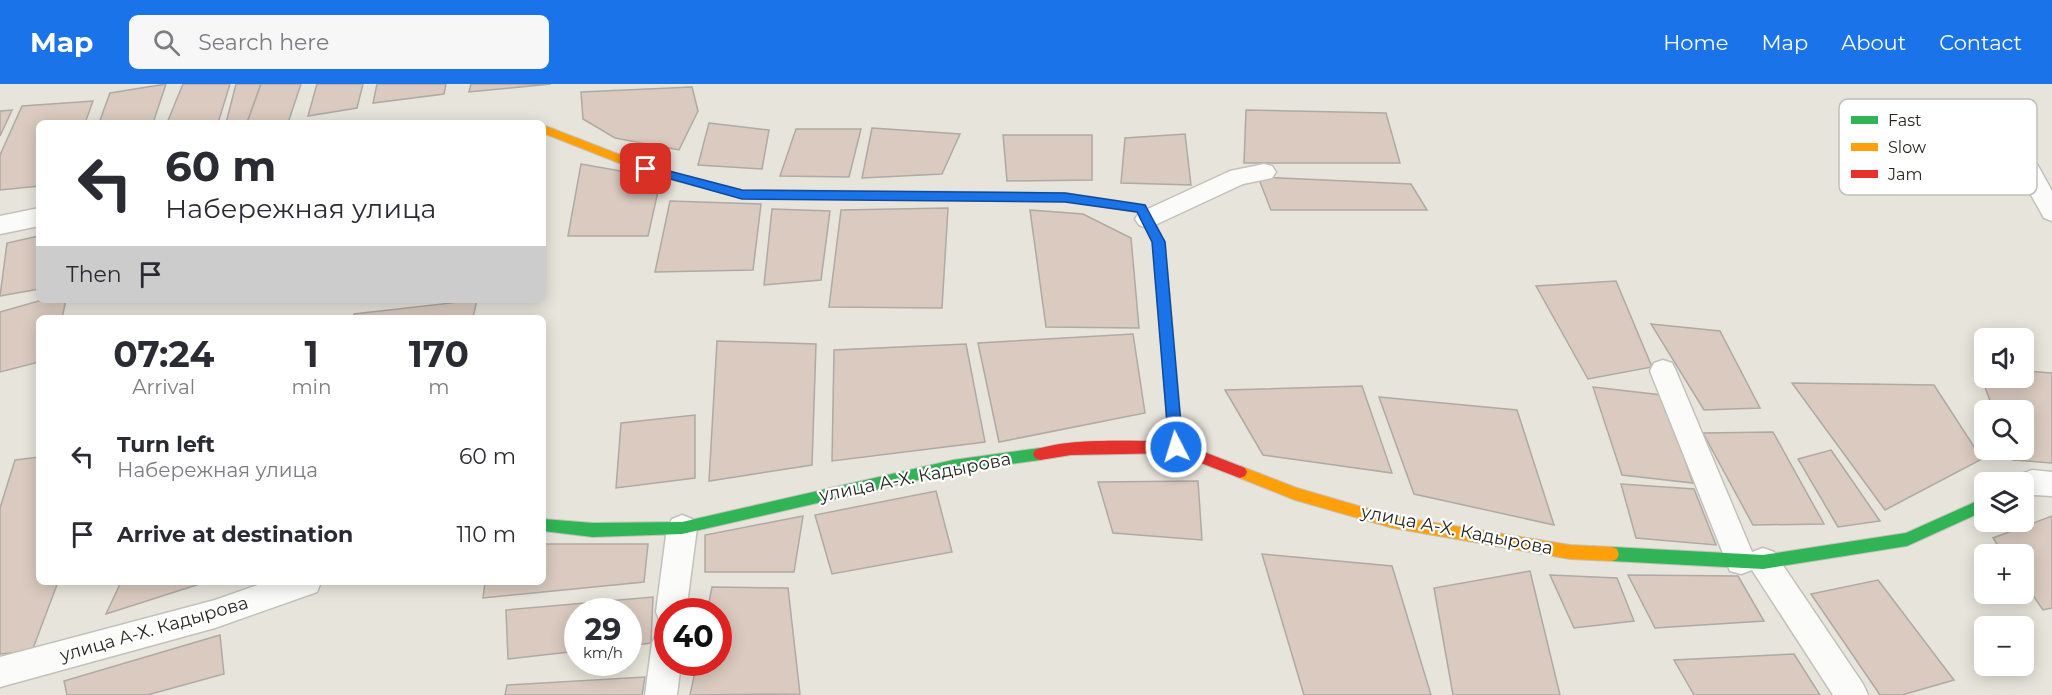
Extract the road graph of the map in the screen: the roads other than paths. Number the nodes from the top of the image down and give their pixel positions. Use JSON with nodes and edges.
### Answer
{"nodes":[{"id":1,"x":546,"y":130,"type":"edge"},
{"id":2,"x":1264,"y":172,"type":"dead end"},
{"id":3,"x":2037,"y":185,"type":"edge"},
{"id":4,"x":2052,"y":212,"type":"edge"},
{"id":5,"x":36,"y":218,"type":"edge"},
{"id":6,"x":1147,"y":219,"type":"junction"},
{"id":7,"x":0,"y":225,"type":"edge"},
{"id":8,"x":1663,"y":371,"type":"dead end"},
{"id":9,"x":1176,"y":447,"type":"junction"},
{"id":10,"x":2034,"y":482,"type":"edge"},
{"id":11,"x":2052,"y":484,"type":"edge"},
{"id":12,"x":1974,"y":509,"type":"edge"},
{"id":13,"x":546,"y":525,"type":"edge"},
{"id":14,"x":682,"y":528,"type":"junction"},
{"id":15,"x":1752,"y":561,"type":"junction"},
{"id":16,"x":297,"y":585,"type":"edge"},
{"id":17,"x":673,"y":598,"type":"edge"},
{"id":18,"x":664,"y":676,"type":"edge"},
{"id":19,"x":6,"y":679,"type":"edge"},
{"id":20,"x":661,"y":695,"type":"edge"},
{"id":21,"x":1852,"y":695,"type":"edge"}],
"edges":[{"from":1,"to":6,"type":"street"},
{"from":2,"to":6,"type":"street"},
{"from":3,"to":4,"type":"street"},
{"from":5,"to":7,"type":"street"},
{"from":6,"to":9,"type":"street"},
{"from":8,"to":15,"type":"street"},
{"from":9,"to":14,"type":"street","name":"улица А-Х. Кадырова"},
{"from":9,"to":15,"type":"street","name":"улица А-Х. Кадырова"},
{"from":10,"to":11,"type":"street"},
{"from":12,"to":15,"type":"street","name":"улица А-Х. Кадырова"},
{"from":13,"to":14,"type":"street","name":"улица А-Х. Кадырова"},
{"from":14,"to":17,"type":"street"},
{"from":15,"to":21,"type":"street"},
{"from":16,"to":19,"type":"street","name":"улица А-Х. Кадырова"},
{"from":18,"to":20,"type":"street"}]}
